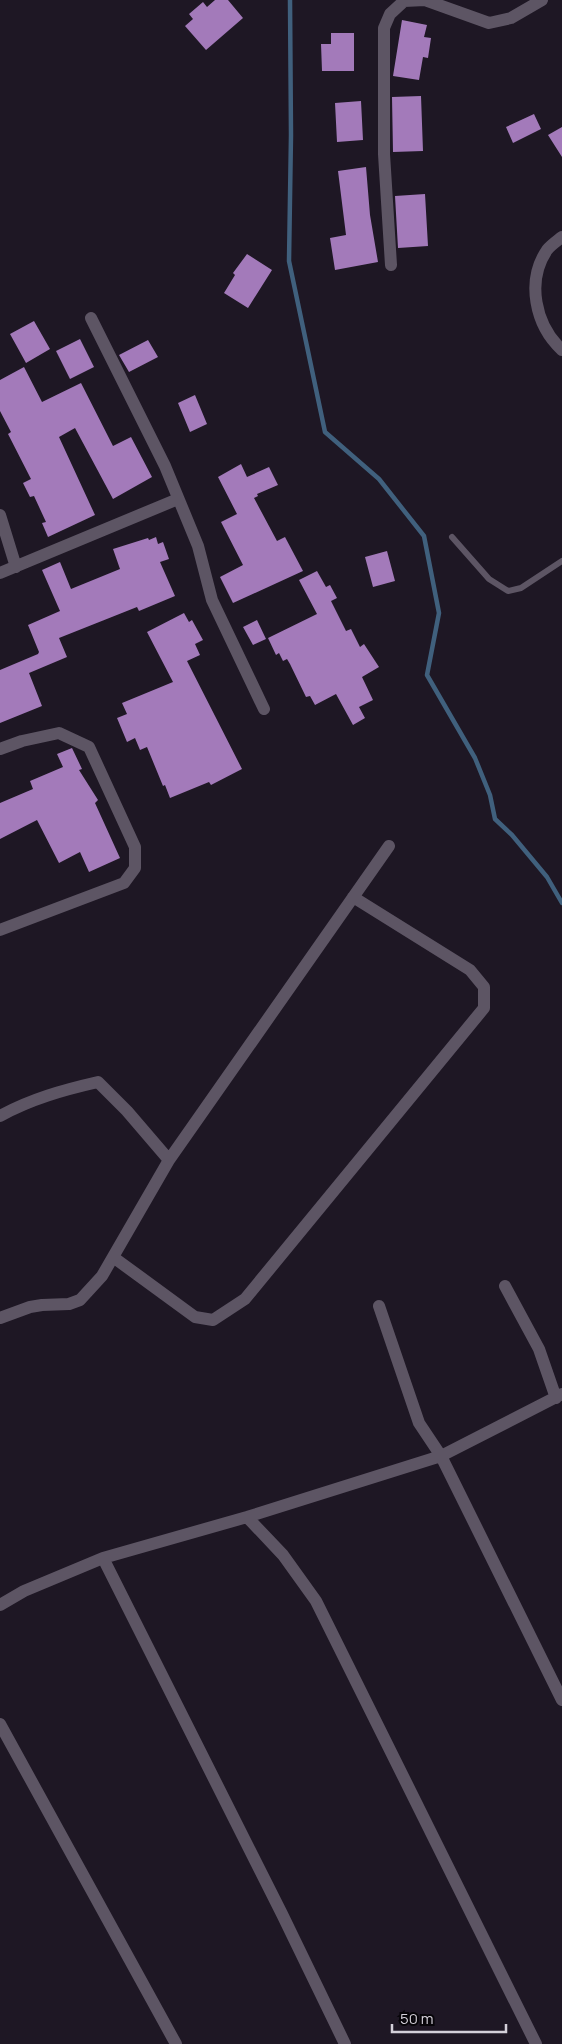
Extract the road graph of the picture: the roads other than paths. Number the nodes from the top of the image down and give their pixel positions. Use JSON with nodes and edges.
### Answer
{"nodes":[{"id":1,"x":542,"y":0,"type":"edge"},
{"id":2,"x":439,"y":2,"type":"edge"},
{"id":3,"x":562,"y":237,"type":"edge"},
{"id":4,"x":391,"y":265,"type":"dead end"},
{"id":5,"x":91,"y":318,"type":"dead end"},
{"id":6,"x":562,"y":350,"type":"edge"},
{"id":7,"x":178,"y":499,"type":"junction"},
{"id":8,"x":0,"y":515,"type":"edge"},
{"id":9,"x":452,"y":537,"type":"dead end"},
{"id":10,"x":562,"y":561,"type":"edge"},
{"id":11,"x":16,"y":567,"type":"junction"},
{"id":12,"x":0,"y":573,"type":"edge"},
{"id":13,"x":264,"y":708,"type":"dead end"},
{"id":14,"x":0,"y":749,"type":"edge"},
{"id":15,"x":389,"y":846,"type":"dead end"},
{"id":16,"x":353,"y":897,"type":"junction"},
{"id":17,"x":0,"y":930,"type":"edge"},
{"id":18,"x":0,"y":1116,"type":"edge"},
{"id":19,"x":170,"y":1160,"type":"junction"},
{"id":20,"x":113,"y":1257,"type":"junction"},
{"id":21,"x":505,"y":1286,"type":"dead end"},
{"id":22,"x":379,"y":1306,"type":"dead end"},
{"id":23,"x":0,"y":1318,"type":"edge"},
{"id":24,"x":559,"y":1396,"type":"edge"},
{"id":25,"x":441,"y":1456,"type":"junction"},
{"id":26,"x":247,"y":1517,"type":"junction"},
{"id":27,"x":103,"y":1558,"type":"junction"},
{"id":28,"x":0,"y":1605,"type":"edge"},
{"id":29,"x":562,"y":1700,"type":"edge"},
{"id":30,"x":0,"y":1724,"type":"edge"},
{"id":31,"x":176,"y":2044,"type":"edge"},
{"id":32,"x":345,"y":2044,"type":"edge"},
{"id":33,"x":536,"y":2044,"type":"edge"}],
"edges":[{"from":1,"to":2,"type":"street"},
{"from":2,"to":4,"type":"street"},
{"from":3,"to":6,"type":"street"},
{"from":5,"to":7,"type":"street"},
{"from":7,"to":11,"type":"street"},
{"from":7,"to":13,"type":"street"},
{"from":8,"to":11,"type":"street"},
{"from":9,"to":10,"type":"lane"},
{"from":11,"to":12,"type":"street"},
{"from":14,"to":17,"type":"street"},
{"from":15,"to":16,"type":"street"},
{"from":16,"to":19,"type":"street"},
{"from":16,"to":20,"type":"street"},
{"from":18,"to":19,"type":"street"},
{"from":19,"to":20,"type":"street"},
{"from":20,"to":23,"type":"street"},
{"from":21,"to":24,"type":"street"},
{"from":22,"to":25,"type":"street"},
{"from":24,"to":25,"type":"street"},
{"from":25,"to":26,"type":"street"},
{"from":25,"to":29,"type":"street"},
{"from":26,"to":27,"type":"street"},
{"from":26,"to":33,"type":"street"},
{"from":27,"to":28,"type":"street"},
{"from":27,"to":32,"type":"street"},
{"from":30,"to":31,"type":"street"}]}
